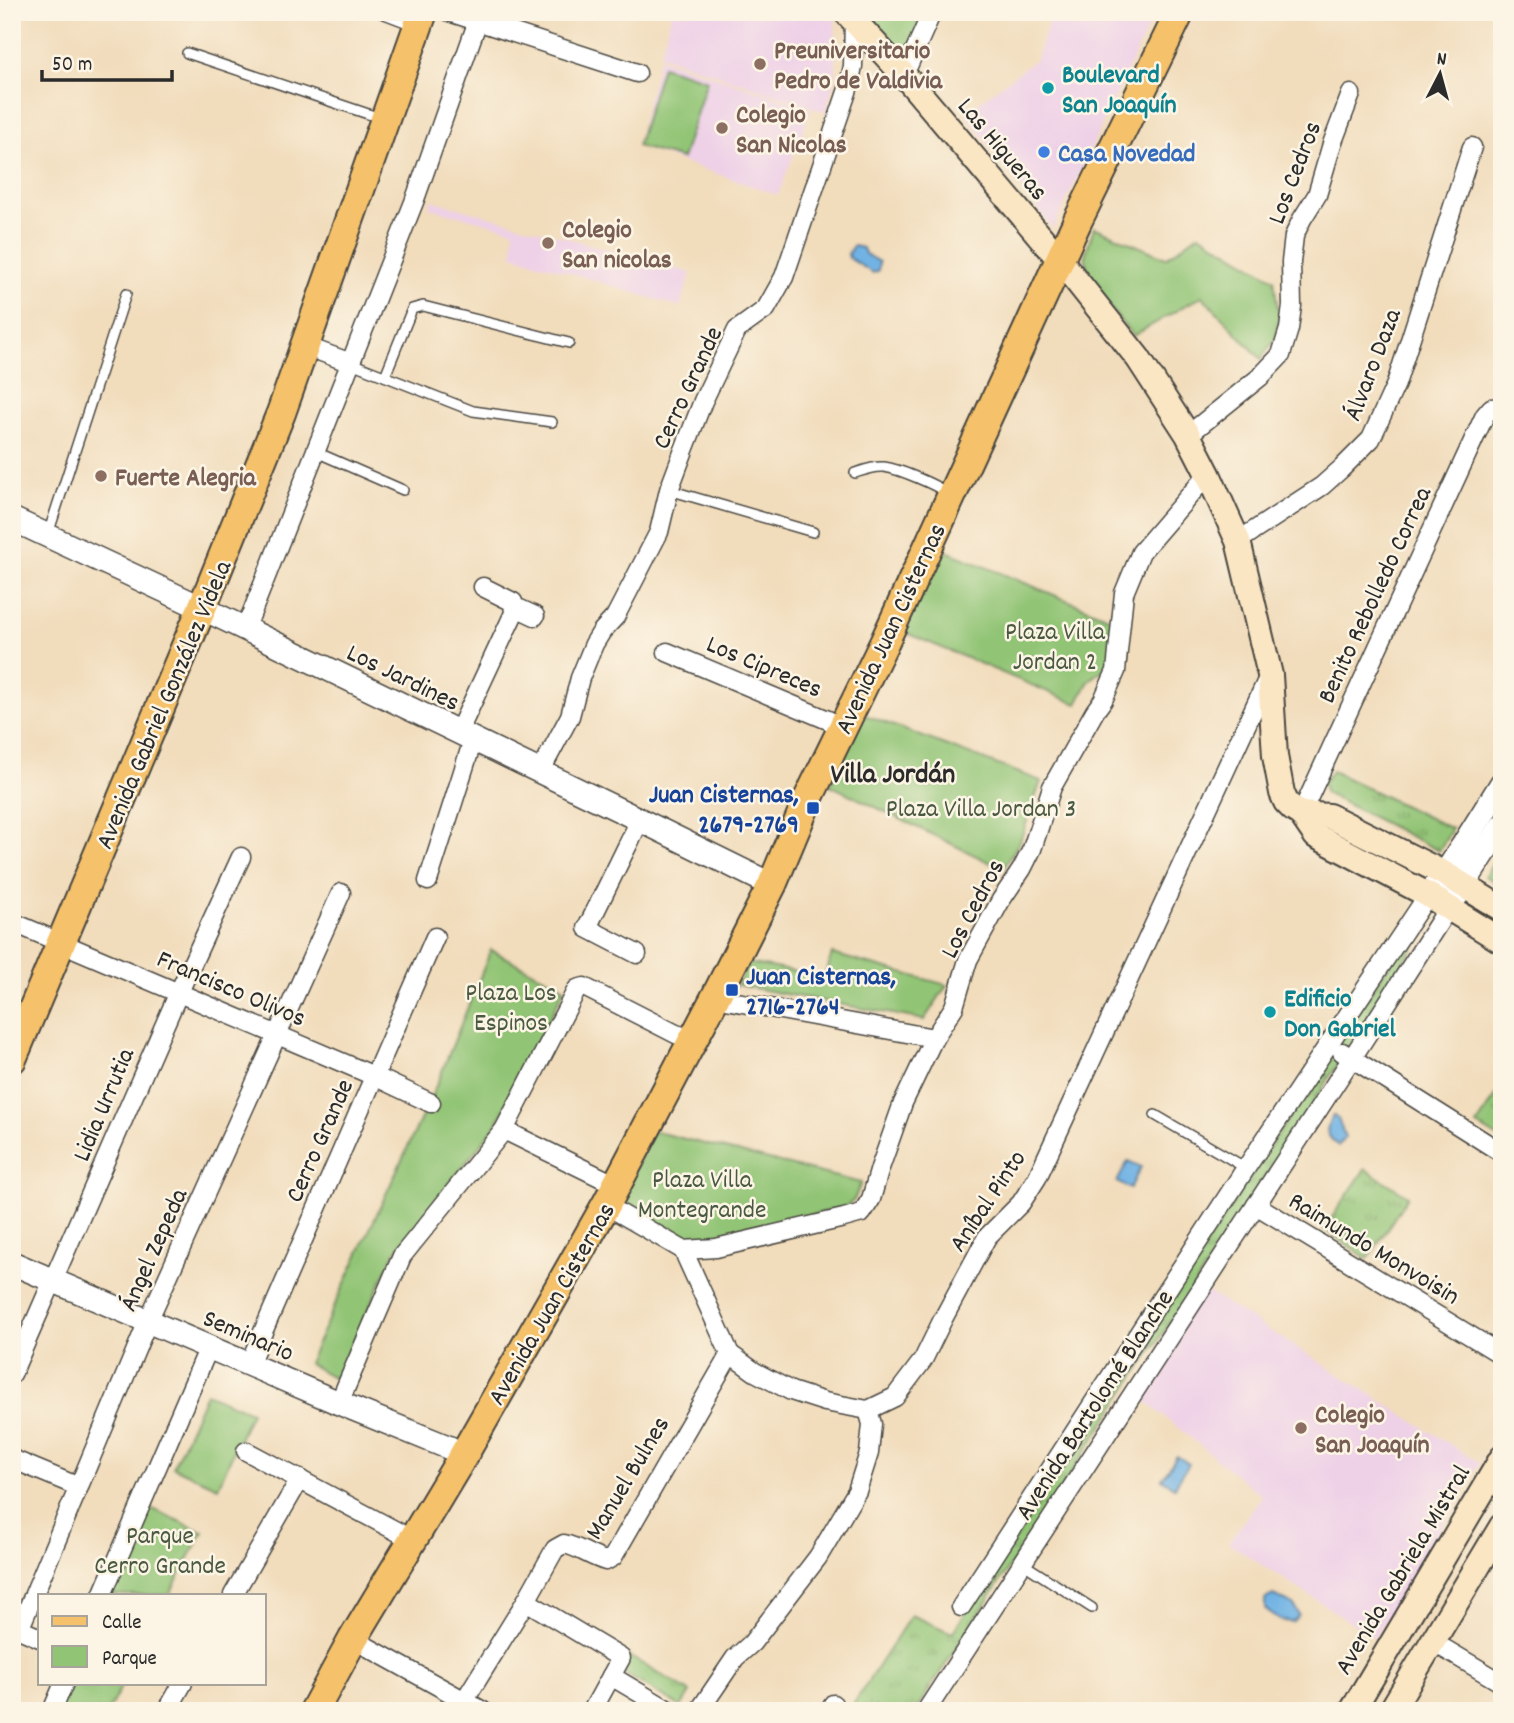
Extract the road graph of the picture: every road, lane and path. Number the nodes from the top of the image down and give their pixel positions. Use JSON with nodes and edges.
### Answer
{"nodes":[{"id":1,"x":379,"y":12,"type":"edge"},
{"id":2,"x":449,"y":12,"type":"edge"},
{"id":3,"x":932,"y":12,"type":"edge"},
{"id":4,"x":1180,"y":12,"type":"edge"},
{"id":5,"x":851,"y":15,"type":"edge"},
{"id":6,"x":479,"y":17,"type":"edge"},
{"id":7,"x":420,"y":20,"type":"edge"},
{"id":8,"x":187,"y":53,"type":"dead end"},
{"id":9,"x":637,"y":73,"type":"dead end"},
{"id":10,"x":904,"y":75,"type":"junction"},
{"id":11,"x":1351,"y":94,"type":"dead end"},
{"id":12,"x":385,"y":120,"type":"junction"},
{"id":13,"x":1472,"y":147,"type":"dead end"},
{"id":14,"x":1060,"y":260,"type":"junction"},
{"id":15,"x":126,"y":294,"type":"dead end"},
{"id":16,"x":569,"y":343,"type":"dead end"},
{"id":17,"x":305,"y":345,"type":"junction"},
{"id":18,"x":351,"y":363,"type":"junction"},
{"id":19,"x":385,"y":376,"type":"junction"},
{"id":20,"x":1502,"y":407,"type":"edge"},
{"id":21,"x":552,"y":422,"type":"dead end"},
{"id":22,"x":1188,"y":435,"type":"junction"},
{"id":23,"x":316,"y":453,"type":"junction"},
{"id":24,"x":855,"y":473,"type":"dead end"},
{"id":25,"x":1208,"y":474,"type":"junction"},
{"id":26,"x":403,"y":490,"type":"dead end"},
{"id":27,"x":669,"y":491,"type":"junction"},
{"id":28,"x":951,"y":495,"type":"junction"},
{"id":29,"x":12,"y":519,"type":"edge"},
{"id":30,"x":813,"y":532,"type":"dead end"},
{"id":31,"x":47,"y":536,"type":"junction"},
{"id":32,"x":1238,"y":541,"type":"junction"},
{"id":33,"x":482,"y":587,"type":"dead end"},
{"id":34,"x":202,"y":608,"type":"junction"},
{"id":35,"x":514,"y":613,"type":"junction"},
{"id":36,"x":535,"y":616,"type":"dead end"},
{"id":37,"x":245,"y":630,"type":"junction"},
{"id":38,"x":667,"y":652,"type":"dead end"},
{"id":39,"x":1270,"y":675,"type":"junction"},
{"id":40,"x":842,"y":729,"type":"junction"},
{"id":41,"x":466,"y":737,"type":"junction"},
{"id":42,"x":540,"y":772,"type":"junction"},
{"id":43,"x":1502,"y":783,"type":"edge"},
{"id":44,"x":1301,"y":814,"type":"junction"},
{"id":45,"x":640,"y":820,"type":"junction"},
{"id":46,"x":1502,"y":826,"type":"edge"},
{"id":47,"x":241,"y":857,"type":"dead end"},
{"id":48,"x":1455,"y":879,"type":"junction"},
{"id":49,"x":428,"y":881,"type":"dead end"},
{"id":50,"x":772,"y":885,"type":"junction"},
{"id":51,"x":341,"y":893,"type":"dead end"},
{"id":52,"x":1438,"y":901,"type":"junction"},
{"id":53,"x":1502,"y":909,"type":"edge"},
{"id":54,"x":12,"y":922,"type":"edge"},
{"id":55,"x":435,"y":937,"type":"dead end"},
{"id":56,"x":1502,"y":941,"type":"edge"},
{"id":57,"x":62,"y":943,"type":"junction"},
{"id":58,"x":637,"y":954,"type":"dead end"},
{"id":59,"x":179,"y":992,"type":"junction"},
{"id":60,"x":715,"y":998,"type":"junction"},
{"id":61,"x":277,"y":1034,"type":"junction"},
{"id":62,"x":934,"y":1038,"type":"junction"},
{"id":63,"x":692,"y":1039,"type":"junction"},
{"id":64,"x":1329,"y":1044,"type":"junction"},
{"id":65,"x":1352,"y":1058,"type":"junction"},
{"id":66,"x":12,"y":1059,"type":"edge"},
{"id":67,"x":374,"y":1076,"type":"junction"},
{"id":68,"x":431,"y":1102,"type":"dead end"},
{"id":69,"x":1155,"y":1115,"type":"dead end"},
{"id":70,"x":1283,"y":1115,"type":"junction"},
{"id":71,"x":1307,"y":1128,"type":"junction"},
{"id":72,"x":504,"y":1130,"type":"junction"},
{"id":73,"x":1502,"y":1153,"type":"edge"},
{"id":74,"x":1246,"y":1168,"type":"junction"},
{"id":75,"x":611,"y":1195,"type":"junction"},
{"id":76,"x":1256,"y":1205,"type":"junction"},
{"id":77,"x":683,"y":1250,"type":"junction"},
{"id":78,"x":12,"y":1263,"type":"edge"},
{"id":79,"x":54,"y":1281,"type":"junction"},
{"id":80,"x":148,"y":1321,"type":"junction"},
{"id":81,"x":209,"y":1347,"type":"junction"},
{"id":82,"x":730,"y":1354,"type":"junction"},
{"id":83,"x":1502,"y":1355,"type":"edge"},
{"id":84,"x":249,"y":1364,"type":"junction"},
{"id":85,"x":12,"y":1374,"type":"edge"},
{"id":86,"x":339,"y":1403,"type":"junction"},
{"id":87,"x":868,"y":1410,"type":"junction"},
{"id":88,"x":246,"y":1451,"type":"dead end"},
{"id":89,"x":463,"y":1456,"type":"junction"},
{"id":90,"x":1502,"y":1458,"type":"edge"},
{"id":91,"x":12,"y":1459,"type":"edge"},
{"id":92,"x":300,"y":1479,"type":"junction"},
{"id":93,"x":79,"y":1488,"type":"junction"},
{"id":94,"x":1502,"y":1526,"type":"edge"},
{"id":95,"x":413,"y":1542,"type":"junction"},
{"id":96,"x":1022,"y":1563,"type":"junction"},
{"id":97,"x":103,"y":1594,"type":"edge"},
{"id":98,"x":234,"y":1594,"type":"edge"},
{"id":99,"x":526,"y":1601,"type":"junction"},
{"id":100,"x":961,"y":1607,"type":"dead end"},
{"id":101,"x":1093,"y":1608,"type":"dead end"},
{"id":102,"x":16,"y":1628,"type":"edge"},
{"id":103,"x":38,"y":1638,"type":"edge"},
{"id":104,"x":354,"y":1639,"type":"junction"},
{"id":105,"x":1433,"y":1642,"type":"junction"},
{"id":106,"x":611,"y":1676,"type":"junction"},
{"id":107,"x":1502,"y":1683,"type":"edge"},
{"id":108,"x":64,"y":1684,"type":"edge"},
{"id":109,"x":182,"y":1684,"type":"edge"},
{"id":110,"x":461,"y":1705,"type":"edge"},
{"id":111,"x":52,"y":1711,"type":"edge"},
{"id":112,"x":167,"y":1711,"type":"edge"},
{"id":113,"x":314,"y":1711,"type":"edge"},
{"id":114,"x":483,"y":1711,"type":"edge"},
{"id":115,"x":592,"y":1711,"type":"edge"},
{"id":116,"x":670,"y":1711,"type":"edge"},
{"id":117,"x":699,"y":1711,"type":"edge"},
{"id":118,"x":926,"y":1711,"type":"edge"},
{"id":119,"x":1352,"y":1711,"type":"edge"},
{"id":120,"x":1391,"y":1711,"type":"edge"}],
"edges":[{"from":1,"to":7,"type":"lane"},
{"from":2,"to":6,"type":"street"},
{"from":3,"to":10,"type":"street"},
{"from":4,"to":14,"type":"main road","name":"Avenida Juan Cisternas"},
{"from":5,"to":10,"type":"main road","name":"Las Higueras"},
{"from":5,"to":27,"type":"street","name":"Cerro Grande"},
{"from":6,"to":9,"type":"street"},
{"from":6,"to":18,"type":"street","name":"Avenida Gabriel González Videla"},
{"from":7,"to":12,"type":"main road","name":"Avenida Gabriel González Videla"},
{"from":8,"to":12,"type":"lane"},
{"from":10,"to":14,"type":"main road","name":"Las Higueras"},
{"from":11,"to":22,"type":"street","name":"Los Cedros"},
{"from":12,"to":17,"type":"main road","name":"Avenida Gabriel González Videla"},
{"from":13,"to":32,"type":"street","name":"Álvaro Daza"},
{"from":14,"to":22,"type":"main road","name":"Las Higueras"},
{"from":14,"to":28,"type":"main road","name":"Avenida Juan Cisternas"},
{"from":15,"to":31,"type":"lane"},
{"from":16,"to":19,"type":"lane"},
{"from":17,"to":18,"type":"street"},
{"from":17,"to":34,"type":"main road","name":"Avenida Gabriel González Videla"},
{"from":18,"to":19,"type":"lane"},
{"from":18,"to":23,"type":"street","name":"Avenida Gabriel González Videla"},
{"from":19,"to":21,"type":"lane"},
{"from":20,"to":44,"type":"street","name":"Benito Rebolledo Correa"},
{"from":22,"to":25,"type":"main road","name":"Las Higueras"},
{"from":23,"to":26,"type":"lane"},
{"from":23,"to":37,"type":"street","name":"Avenida Gabriel González Videla"},
{"from":24,"to":28,"type":"lane"},
{"from":25,"to":32,"type":"main road","name":"Las Higueras"},
{"from":25,"to":62,"type":"street","name":"Los Cedros"},
{"from":27,"to":30,"type":"lane"},
{"from":27,"to":42,"type":"street","name":"Cerro Grande"},
{"from":28,"to":40,"type":"main road","name":"Avenida Juan Cisternas"},
{"from":29,"to":31,"type":"street","name":"Los Jardines"},
{"from":31,"to":34,"type":"street","name":"Los Jardines"},
{"from":32,"to":39,"type":"main road","name":"Las Higueras"},
{"from":33,"to":35,"type":"street"},
{"from":34,"to":37,"type":"street","name":"Los Jardines"},
{"from":34,"to":57,"type":"main road","name":"Avenida Gabriel González Videla"},
{"from":35,"to":36,"type":"street"},
{"from":35,"to":41,"type":"street"},
{"from":37,"to":41,"type":"street","name":"Los Jardines"},
{"from":38,"to":40,"type":"street","name":"Los Cipreces"},
{"from":39,"to":44,"type":"main road","name":"Las Higueras"},
{"from":39,"to":87,"type":"street","name":"Aníbal Pinto"},
{"from":40,"to":50,"type":"main road","name":"Avenida Juan Cisternas"},
{"from":41,"to":42,"type":"street","name":"Los Jardines"},
{"from":41,"to":49,"type":"street"},
{"from":42,"to":45,"type":"street","name":"Los Jardines"},
{"from":43,"to":48,"type":"street","name":"Avenida Bartolomé Blanche"},
{"from":44,"to":48,"type":"main road"},
{"from":44,"to":52,"type":"main road","name":"Las Higueras"},
{"from":45,"to":50,"type":"street","name":"Los Jardines"},
{"from":45,"to":58,"type":"street"},
{"from":46,"to":48,"type":"street","name":"Avenida Bartolomé Blanche"},
{"from":47,"to":59,"type":"street","name":"Lidia Urrutia"},
{"from":48,"to":52,"type":"street","name":"Avenida Bartolomé Blanche"},
{"from":48,"to":53,"type":"main road"},
{"from":50,"to":60,"type":"main road","name":"Avenida Juan Cisternas"},
{"from":51,"to":61,"type":"street","name":"Ángel Zepeda"},
{"from":52,"to":56,"type":"main road","name":"Las Higueras"},
{"from":52,"to":64,"type":"street","name":"Avenida Bartolomé Blanche"},
{"from":52,"to":65,"type":"street","name":"Avenida Bartolomé Blanche"},
{"from":54,"to":57,"type":"street","name":"Francisco Olivos"},
{"from":55,"to":67,"type":"street","name":"Cerro Grande"},
{"from":57,"to":59,"type":"street","name":"Francisco Olivos"},
{"from":57,"to":66,"type":"main road","name":"Avenida Gabriel González Videla"},
{"from":59,"to":61,"type":"street","name":"Francisco Olivos"},
{"from":59,"to":79,"type":"street","name":"Lidia Urrutia"},
{"from":60,"to":62,"type":"street"},
{"from":60,"to":63,"type":"main road","name":"Avenida Juan Cisternas"},
{"from":61,"to":67,"type":"street","name":"Francisco Olivos"},
{"from":61,"to":80,"type":"street","name":"Ángel Zepeda"},
{"from":62,"to":77,"type":"street","name":"Los Cedros"},
{"from":63,"to":72,"type":"street"},
{"from":63,"to":75,"type":"main road","name":"Avenida Juan Cisternas"},
{"from":64,"to":65,"type":"street"},
{"from":64,"to":70,"type":"street","name":"Avenida Bartolomé Blanche"},
{"from":65,"to":71,"type":"street","name":"Avenida Bartolomé Blanche"},
{"from":65,"to":73,"type":"street"},
{"from":67,"to":68,"type":"street","name":"Francisco Olivos"},
{"from":67,"to":84,"type":"street","name":"Cerro Grande"},
{"from":69,"to":74,"type":"lane"},
{"from":70,"to":71,"type":"street"},
{"from":70,"to":74,"type":"street","name":"Avenida Bartolomé Blanche"},
{"from":71,"to":76,"type":"street","name":"Avenida Bartolomé Blanche"},
{"from":72,"to":75,"type":"street"},
{"from":72,"to":86,"type":"street"},
{"from":74,"to":100,"type":"street","name":"Avenida Bartolomé Blanche"},
{"from":75,"to":77,"type":"street"},
{"from":75,"to":89,"type":"main road","name":"Avenida Juan Cisternas"},
{"from":76,"to":83,"type":"street","name":"Raimundo Monvoisin"},
{"from":76,"to":96,"type":"street","name":"Avenida Bartolomé Blanche"},
{"from":77,"to":82,"type":"street"},
{"from":78,"to":79,"type":"street","name":"Seminario"},
{"from":79,"to":80,"type":"street","name":"Seminario"},
{"from":79,"to":85,"type":"street","name":"Lidia Urrutia"},
{"from":80,"to":81,"type":"street","name":"Seminario"},
{"from":80,"to":93,"type":"street","name":"Ángel Zepeda"},
{"from":81,"to":84,"type":"street","name":"Seminario"},
{"from":81,"to":97,"type":"street"},
{"from":82,"to":87,"type":"street"},
{"from":82,"to":99,"type":"street","name":"Manuel Bulnes"},
{"from":84,"to":86,"type":"street","name":"Seminario"},
{"from":86,"to":89,"type":"street","name":"Seminario"},
{"from":87,"to":117,"type":"street"},
{"from":88,"to":92,"type":"street"},
{"from":89,"to":95,"type":"main road","name":"Avenida Juan Cisternas"},
{"from":90,"to":119,"type":"main road","name":"Avenida Gabriela Mistral"},
{"from":91,"to":93,"type":"street"},
{"from":92,"to":95,"type":"street"},
{"from":92,"to":98,"type":"street"},
{"from":93,"to":102,"type":"street","name":"Ángel Zepeda"},
{"from":94,"to":105,"type":"main road"},
{"from":95,"to":104,"type":"main road","name":"Avenida Juan Cisternas"},
{"from":96,"to":101,"type":"lane"},
{"from":96,"to":118,"type":"street","name":"Avenida Bartolomé Blanche"},
{"from":99,"to":106,"type":"street"},
{"from":99,"to":110,"type":"street","name":"Manuel Bulnes"},
{"from":102,"to":103,"type":"street"},
{"from":104,"to":110,"type":"street"},
{"from":104,"to":113,"type":"main road","name":"Avenida Juan Cisternas"},
{"from":105,"to":107,"type":"street"},
{"from":105,"to":120,"type":"main road"},
{"from":106,"to":115,"type":"street"},
{"from":106,"to":116,"type":"street"},
{"from":108,"to":111,"type":"street"},
{"from":109,"to":112,"type":"street"},
{"from":110,"to":114,"type":"street"}]}
